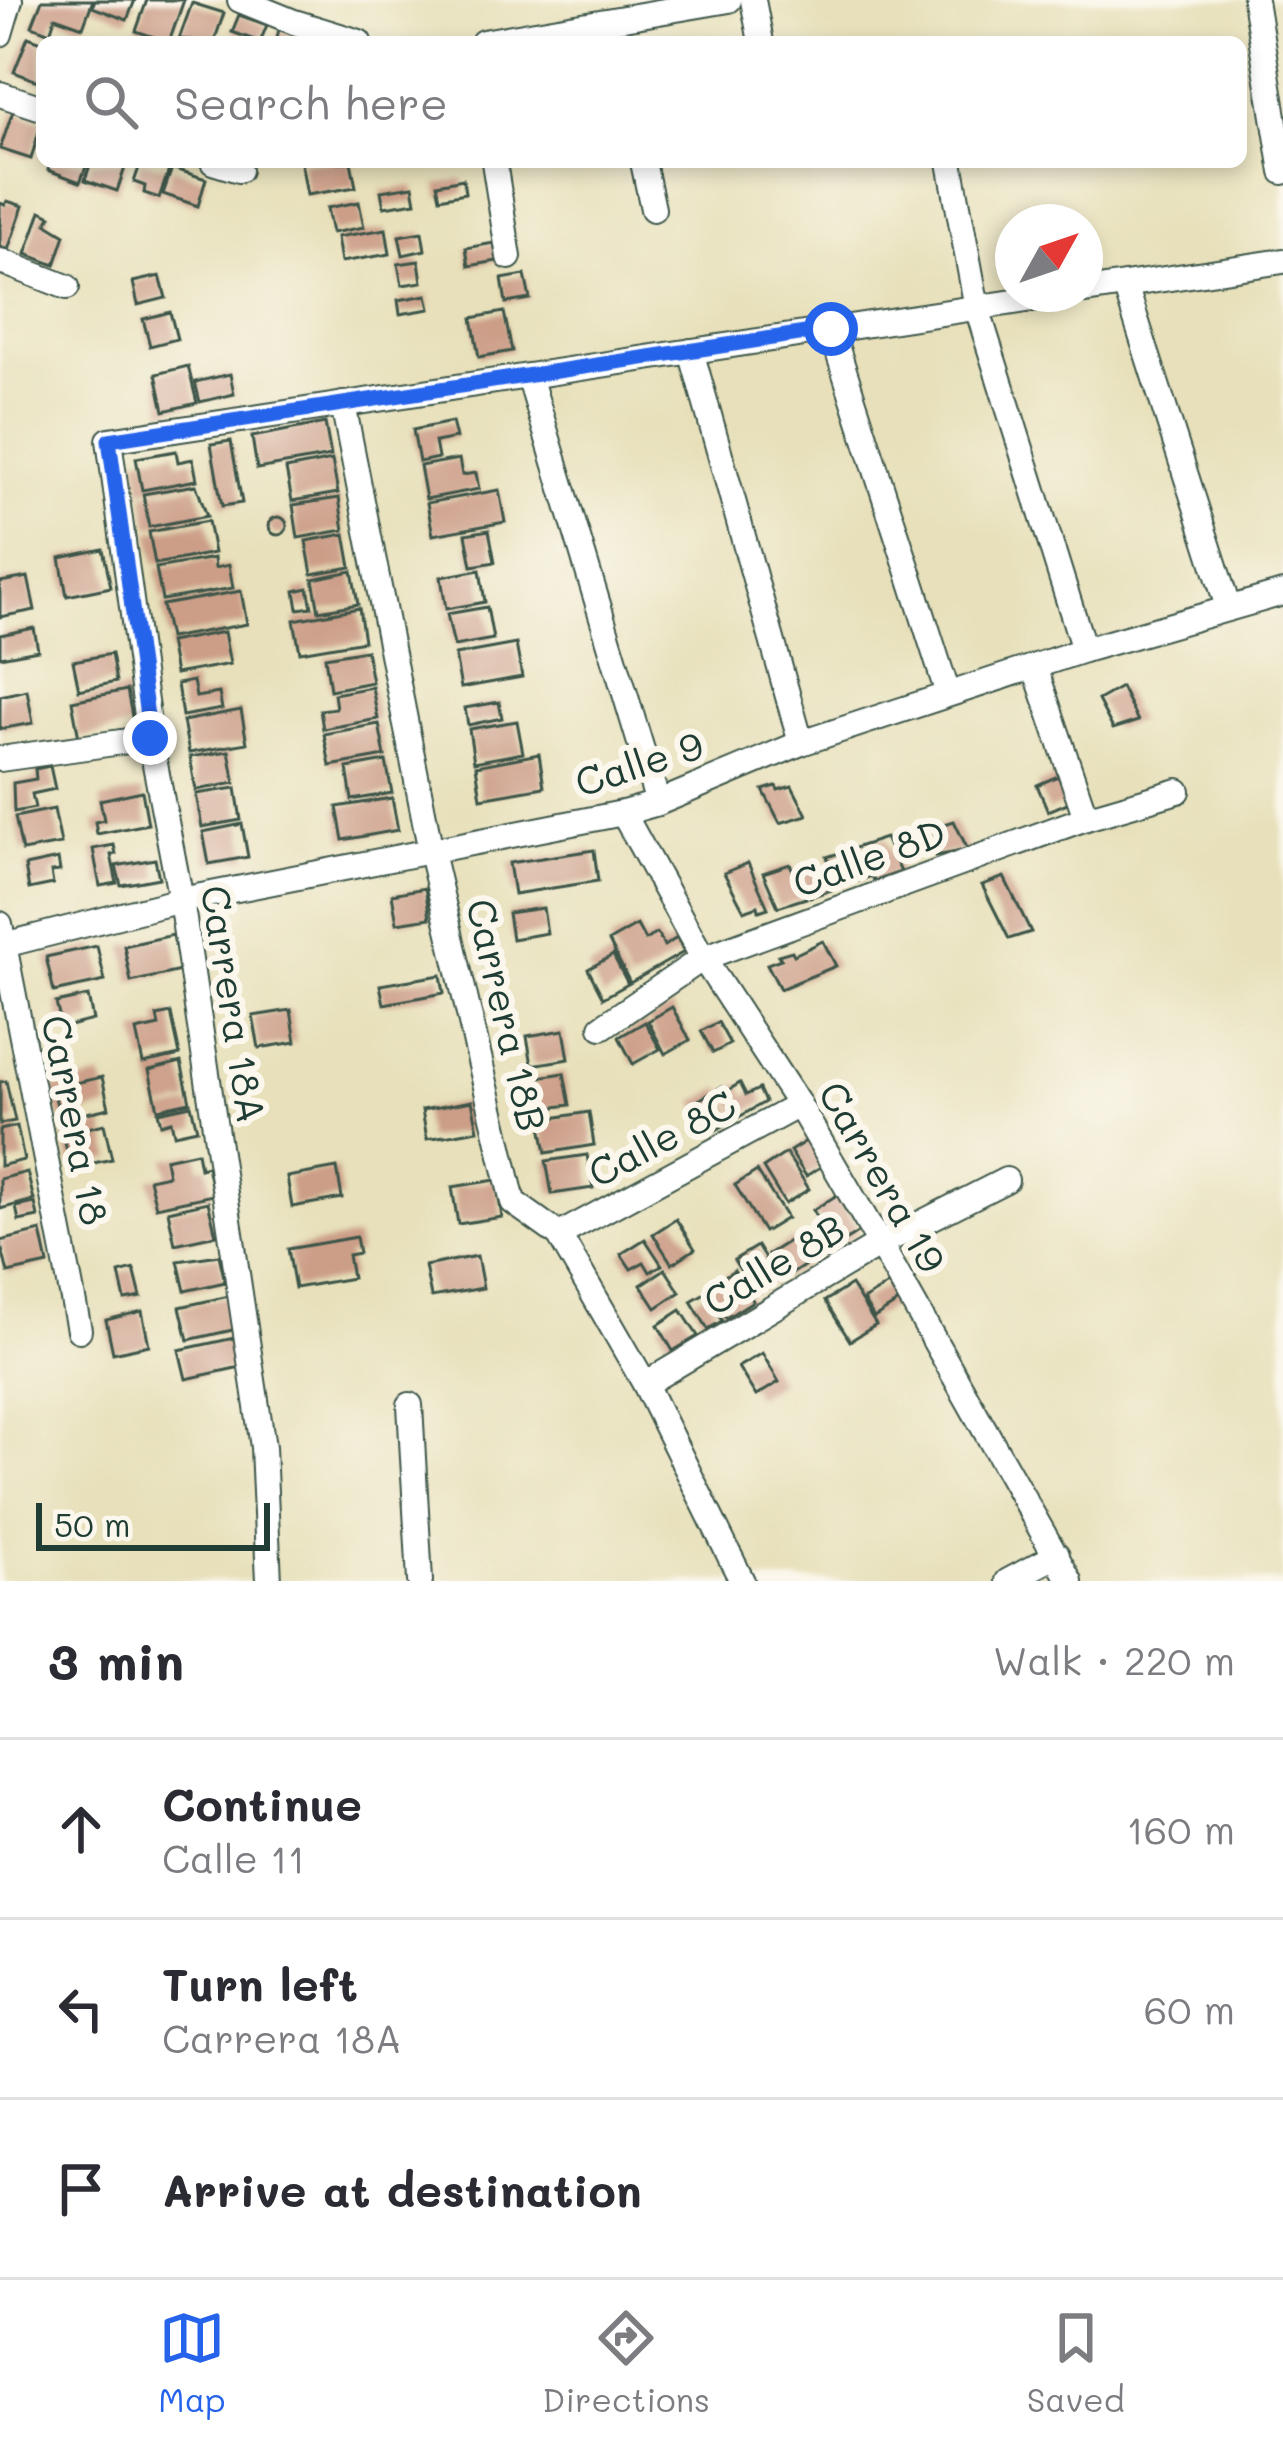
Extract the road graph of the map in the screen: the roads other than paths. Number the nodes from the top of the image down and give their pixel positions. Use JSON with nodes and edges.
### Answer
{"nodes":[{"id":1,"x":10,"y":0,"type":"edge"},
{"id":2,"x":240,"y":0,"type":"edge"},
{"id":3,"x":730,"y":0,"type":"edge"},
{"id":4,"x":752,"y":0,"type":"edge"},
{"id":5,"x":1255,"y":0,"type":"edge"},
{"id":6,"x":617,"y":32,"type":"edge"},
{"id":7,"x":0,"y":34,"type":"edge"},
{"id":8,"x":339,"y":36,"type":"edge"},
{"id":9,"x":563,"y":36,"type":"edge"},
{"id":10,"x":760,"y":36,"type":"edge"},
{"id":11,"x":0,"y":94,"type":"edge"},
{"id":12,"x":36,"y":105,"type":"edge"},
{"id":13,"x":232,"y":168,"type":"edge"},
{"id":14,"x":495,"y":168,"type":"edge"},
{"id":15,"x":645,"y":168,"type":"edge"},
{"id":16,"x":951,"y":168,"type":"edge"},
{"id":17,"x":239,"y":170,"type":"dead end"},
{"id":18,"x":1283,"y":172,"type":"edge"},
{"id":19,"x":653,"y":209,"type":"dead end"},
{"id":20,"x":509,"y":257,"type":"dead end"},
{"id":21,"x":0,"y":261,"type":"edge"},
{"id":22,"x":1283,"y":261,"type":"edge"},
{"id":23,"x":1125,"y":285,"type":"junction"},
{"id":24,"x":67,"y":287,"type":"dead end"},
{"id":25,"x":1103,"y":288,"type":"edge"},
{"id":26,"x":995,"y":305,"type":"edge"},
{"id":27,"x":976,"y":308,"type":"junction"},
{"id":28,"x":831,"y":329,"type":"junction"},
{"id":29,"x":691,"y":351,"type":"junction"},
{"id":30,"x":530,"y":376,"type":"junction"},
{"id":31,"x":343,"y":404,"type":"junction"},
{"id":32,"x":1283,"y":593,"type":"edge"},
{"id":33,"x":1228,"y":608,"type":"junction"},
{"id":34,"x":1084,"y":650,"type":"junction"},
{"id":35,"x":1035,"y":668,"type":"junction"},
{"id":36,"x":948,"y":694,"type":"junction"},
{"id":37,"x":150,"y":738,"type":"junction"},
{"id":38,"x":801,"y":743,"type":"junction"},
{"id":39,"x":0,"y":759,"type":"edge"},
{"id":40,"x":1178,"y":791,"type":"dead end"},
{"id":41,"x":658,"y":803,"type":"junction"},
{"id":42,"x":623,"y":813,"type":"junction"},
{"id":43,"x":1086,"y":818,"type":"junction"},
{"id":44,"x":431,"y":852,"type":"junction"},
{"id":45,"x":181,"y":900,"type":"junction"},
{"id":46,"x":1,"y":939,"type":"edge"},
{"id":47,"x":703,"y":958,"type":"junction"},
{"id":48,"x":602,"y":1027,"type":"dead end"},
{"id":49,"x":800,"y":1106,"type":"junction"},
{"id":50,"x":1006,"y":1180,"type":"dead end"},
{"id":51,"x":559,"y":1235,"type":"junction"},
{"id":52,"x":880,"y":1244,"type":"junction"},
{"id":53,"x":80,"y":1330,"type":"dead end"},
{"id":54,"x":646,"y":1384,"type":"junction"},
{"id":55,"x":410,"y":1406,"type":"dead end"},
{"id":56,"x":1057,"y":1555,"type":"junction"},
{"id":57,"x":269,"y":1581,"type":"edge"},
{"id":58,"x":420,"y":1581,"type":"edge"},
{"id":59,"x":742,"y":1581,"type":"edge"},
{"id":60,"x":1008,"y":1581,"type":"edge"},
{"id":61,"x":1070,"y":1581,"type":"edge"}],
"edges":[{"from":1,"to":7,"type":"street"},
{"from":2,"to":8,"type":"street"},
{"from":3,"to":6,"type":"street"},
{"from":4,"to":10,"type":"street"},
{"from":5,"to":18,"type":"street"},
{"from":6,"to":9,"type":"street"},
{"from":11,"to":12,"type":"street"},
{"from":13,"to":17,"type":"street"},
{"from":14,"to":20,"type":"street"},
{"from":15,"to":19,"type":"street"},
{"from":16,"to":27,"type":"street"},
{"from":21,"to":24,"type":"street"},
{"from":22,"to":23,"type":"street"},
{"from":23,"to":25,"type":"street"},
{"from":23,"to":33,"type":"street"},
{"from":26,"to":27,"type":"street"},
{"from":27,"to":28,"type":"street"},
{"from":27,"to":34,"type":"street"},
{"from":28,"to":29,"type":"street"},
{"from":28,"to":36,"type":"street"},
{"from":29,"to":30,"type":"street"},
{"from":29,"to":38,"type":"street"},
{"from":30,"to":31,"type":"street"},
{"from":30,"to":41,"type":"street"},
{"from":31,"to":37,"type":"street","name":"Carrera 18A"},
{"from":31,"to":44,"type":"street","name":"Carrera 18B"},
{"from":32,"to":33,"type":"street","name":"Calle 9"},
{"from":33,"to":34,"type":"street","name":"Calle 9"},
{"from":34,"to":35,"type":"street","name":"Calle 9"},
{"from":35,"to":36,"type":"street","name":"Calle 9"},
{"from":35,"to":43,"type":"street"},
{"from":36,"to":38,"type":"street","name":"Calle 9"},
{"from":37,"to":39,"type":"street"},
{"from":37,"to":45,"type":"street","name":"Carrera 18A"},
{"from":38,"to":41,"type":"street","name":"Calle 9"},
{"from":40,"to":43,"type":"street","name":"Calle 8D"},
{"from":41,"to":42,"type":"street","name":"Calle 9"},
{"from":42,"to":44,"type":"street","name":"Calle 9"},
{"from":42,"to":47,"type":"street","name":"Carrera 19"},
{"from":43,"to":47,"type":"street","name":"Calle 8D"},
{"from":44,"to":45,"type":"street","name":"Calle 9"},
{"from":44,"to":51,"type":"street","name":"Carrera 18B"},
{"from":45,"to":46,"type":"street","name":"Calle 9"},
{"from":45,"to":57,"type":"street","name":"Carrera 18A"},
{"from":46,"to":53,"type":"street","name":"Carrera 18"},
{"from":47,"to":48,"type":"street","name":"Calle 8D"},
{"from":47,"to":49,"type":"street","name":"Carrera 19"},
{"from":49,"to":51,"type":"street","name":"Calle 8C"},
{"from":49,"to":52,"type":"street","name":"Carrera 19"},
{"from":50,"to":52,"type":"street","name":"Calle 8B"},
{"from":51,"to":54,"type":"street","name":"Carrera 18B"},
{"from":52,"to":54,"type":"street","name":"Calle 8B"},
{"from":52,"to":56,"type":"street","name":"Carrera 19"},
{"from":54,"to":59,"type":"street","name":"Carrera 18B"},
{"from":55,"to":58,"type":"street"},
{"from":56,"to":60,"type":"street"},
{"from":56,"to":61,"type":"street","name":"Carrera 19"}]}
